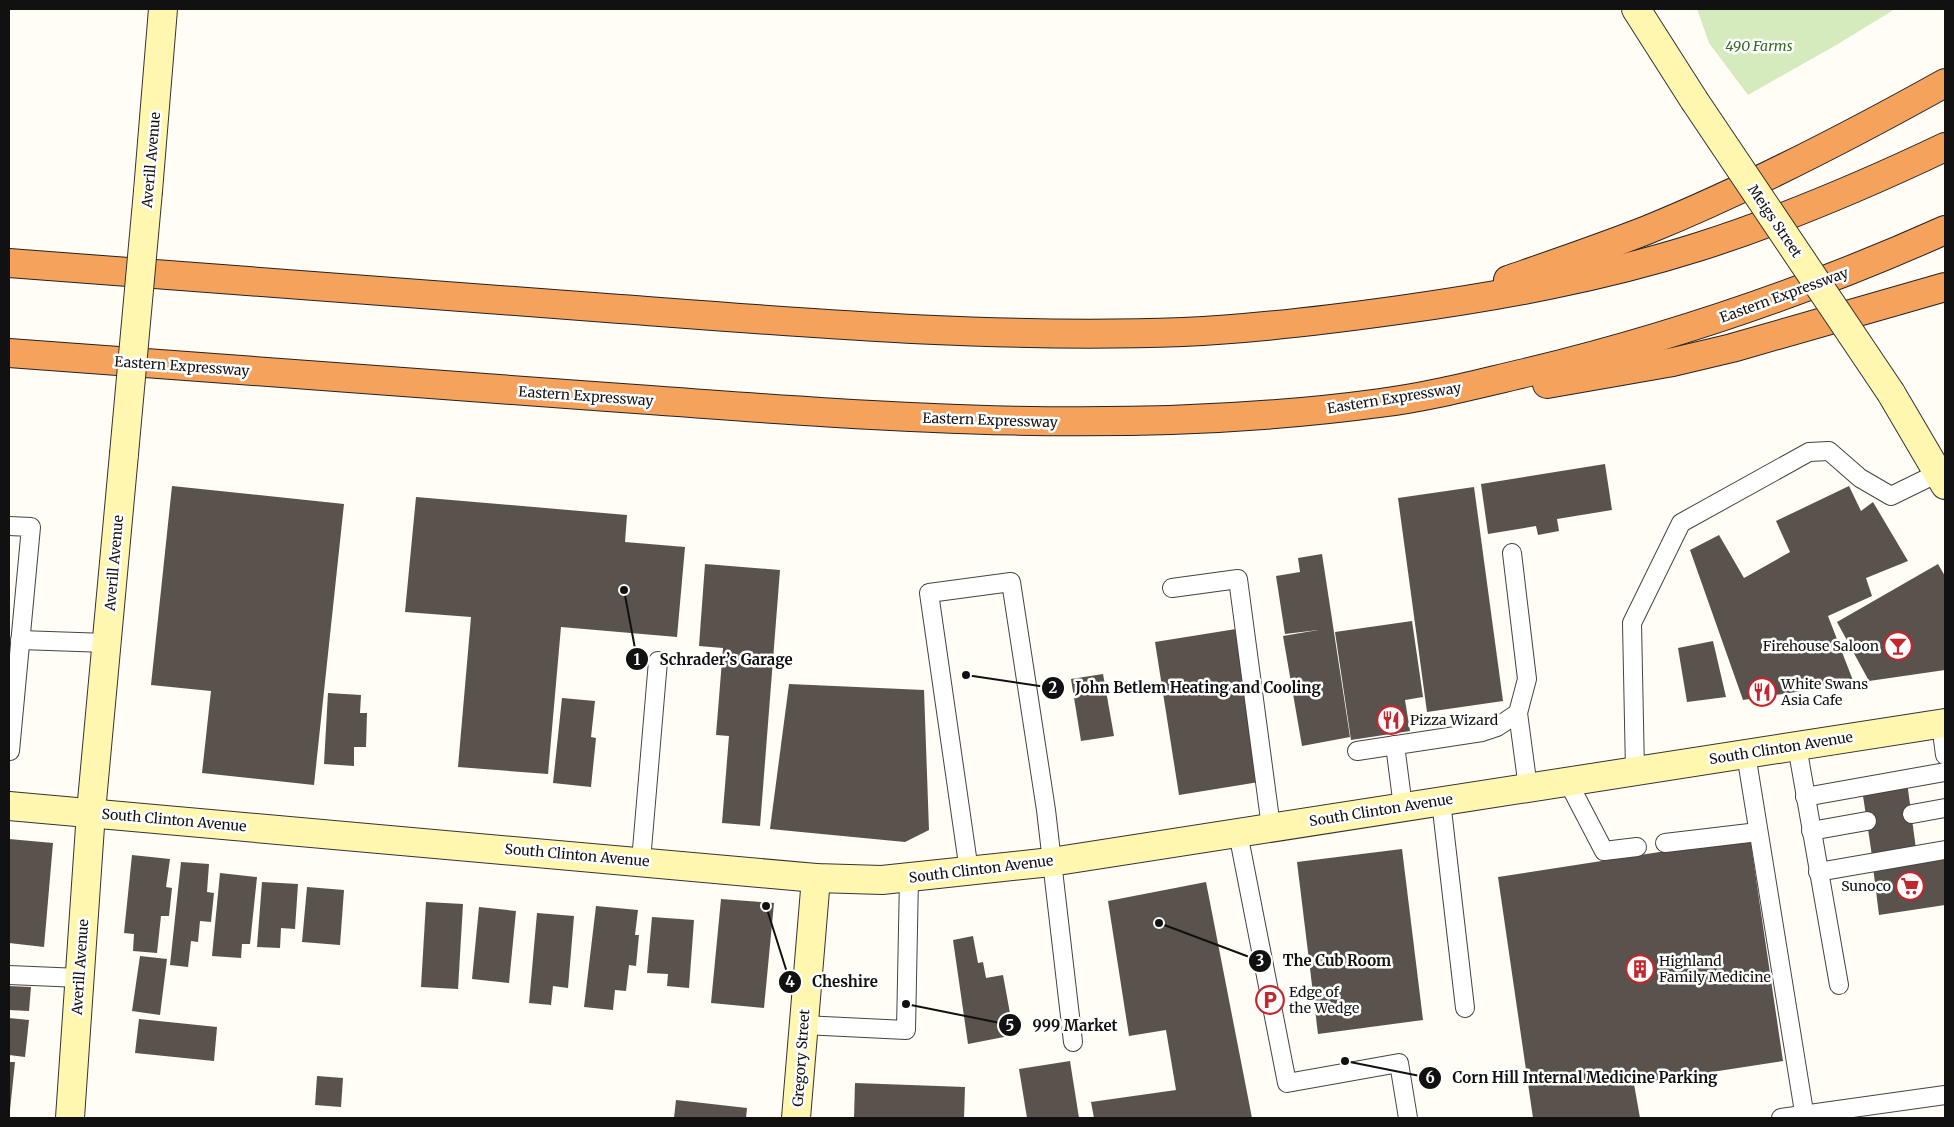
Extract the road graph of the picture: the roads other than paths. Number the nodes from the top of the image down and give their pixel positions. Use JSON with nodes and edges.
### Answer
{"nodes":[{"id":1,"x":163,"y":9,"type":"edge"},
{"id":2,"x":1636,"y":9,"type":"edge"},
{"id":3,"x":1945,"y":83,"type":"edge"},
{"id":4,"x":1945,"y":147,"type":"edge"},
{"id":5,"x":1945,"y":230,"type":"edge"},
{"id":6,"x":9,"y":263,"type":"edge"},
{"id":7,"x":1945,"y":287,"type":"edge"},
{"id":8,"x":1413,"y":308,"type":"junction"},
{"id":9,"x":9,"y":353,"type":"edge"},
{"id":10,"x":1386,"y":402,"type":"junction"},
{"id":11,"x":1942,"y":479,"type":"edge"},
{"id":12,"x":9,"y":526,"type":"edge"},
{"id":13,"x":1512,"y":553,"type":"dead end"},
{"id":14,"x":1172,"y":588,"type":"dead end"},
{"id":15,"x":20,"y":640,"type":"junction"},
{"id":16,"x":107,"y":643,"type":"junction"},
{"id":17,"x":658,"y":660,"type":"dead end"},
{"id":18,"x":1518,"y":713,"type":"junction"},
{"id":19,"x":1943,"y":723,"type":"edge"},
{"id":20,"x":1395,"y":745,"type":"junction"},
{"id":21,"x":1797,"y":746,"type":"junction"},
{"id":22,"x":10,"y":751,"type":"dead end"},
{"id":23,"x":1357,"y":751,"type":"dead end"},
{"id":24,"x":1746,"y":754,"type":"junction"},
{"id":25,"x":1945,"y":755,"type":"edge"},
{"id":26,"x":1635,"y":771,"type":"junction"},
{"id":27,"x":1945,"y":772,"type":"edge"},
{"id":28,"x":1568,"y":782,"type":"junction"},
{"id":29,"x":1528,"y":788,"type":"junction"},
{"id":30,"x":1805,"y":797,"type":"junction"},
{"id":31,"x":1441,"y":801,"type":"junction"},
{"id":32,"x":9,"y":806,"type":"edge"},
{"id":33,"x":1404,"y":807,"type":"junction"},
{"id":34,"x":1945,"y":808,"type":"edge"},
{"id":35,"x":91,"y":812,"type":"junction"},
{"id":36,"x":1912,"y":814,"type":"dead end"},
{"id":37,"x":1867,"y":821,"type":"dead end"},
{"id":38,"x":1271,"y":827,"type":"junction"},
{"id":39,"x":1811,"y":831,"type":"junction"},
{"id":40,"x":1758,"y":832,"type":"junction"},
{"id":41,"x":1238,"y":833,"type":"junction"},
{"id":42,"x":1665,"y":844,"type":"dead end"},
{"id":43,"x":1637,"y":847,"type":"dead end"},
{"id":44,"x":1945,"y":850,"type":"edge"},
{"id":45,"x":641,"y":861,"type":"junction"},
{"id":46,"x":1051,"y":862,"type":"junction"},
{"id":47,"x":969,"y":871,"type":"junction"},
{"id":48,"x":1818,"y":872,"type":"junction"},
{"id":49,"x":816,"y":878,"type":"junction"},
{"id":50,"x":909,"y":878,"type":"junction"},
{"id":51,"x":9,"y":975,"type":"edge"},
{"id":52,"x":80,"y":978,"type":"junction"},
{"id":53,"x":1839,"y":985,"type":"dead end"},
{"id":54,"x":1465,"y":1008,"type":"dead end"},
{"id":55,"x":803,"y":1024,"type":"junction"},
{"id":56,"x":1073,"y":1042,"type":"dead end"},
{"id":57,"x":1945,"y":1095,"type":"edge"},
{"id":58,"x":1804,"y":1116,"type":"edge"},
{"id":59,"x":70,"y":1118,"type":"edge"},
{"id":60,"x":796,"y":1118,"type":"edge"},
{"id":61,"x":1408,"y":1118,"type":"edge"},
{"id":62,"x":1781,"y":1118,"type":"edge"}],
"edges":[{"from":1,"to":16,"type":"street","name":"Averill Avenue","bridge":true},
{"from":2,"to":11,"type":"street","name":"Meigs Street","bridge":true},
{"from":3,"to":8,"type":"highway"},
{"from":4,"to":8,"type":"highway"},
{"from":5,"to":10,"type":"highway","name":"Eastern Expressway"},
{"from":6,"to":8,"type":"highway"},
{"from":7,"to":10,"type":"highway"},
{"from":9,"to":10,"type":"highway","name":"Eastern Expressway"},
{"from":11,"to":26,"type":"lane"},
{"from":12,"to":15,"type":"lane"},
{"from":13,"to":18,"type":"lane"},
{"from":14,"to":38,"type":"lane"},
{"from":15,"to":16,"type":"lane"},
{"from":15,"to":22,"type":"lane"},
{"from":16,"to":35,"type":"street","name":"Averill Avenue"},
{"from":17,"to":45,"type":"lane"},
{"from":18,"to":20,"type":"lane"},
{"from":18,"to":29,"type":"lane"},
{"from":19,"to":21,"type":"street","name":"South Clinton Avenue"},
{"from":19,"to":25,"type":"lane"},
{"from":20,"to":23,"type":"lane"},
{"from":20,"to":33,"type":"lane"},
{"from":21,"to":24,"type":"street","name":"South Clinton Avenue"},
{"from":21,"to":30,"type":"lane"},
{"from":24,"to":26,"type":"street","name":"South Clinton Avenue"},
{"from":24,"to":40,"type":"lane"},
{"from":26,"to":28,"type":"street","name":"South Clinton Avenue"},
{"from":27,"to":30,"type":"lane"},
{"from":28,"to":29,"type":"street","name":"South Clinton Avenue"},
{"from":28,"to":43,"type":"lane"},
{"from":29,"to":31,"type":"street","name":"South Clinton Avenue"},
{"from":30,"to":39,"type":"lane"},
{"from":31,"to":33,"type":"street","name":"South Clinton Avenue"},
{"from":31,"to":54,"type":"lane"},
{"from":32,"to":35,"type":"street","name":"South Clinton Avenue"},
{"from":33,"to":38,"type":"street","name":"South Clinton Avenue"},
{"from":34,"to":36,"type":"lane"},
{"from":35,"to":45,"type":"street","name":"South Clinton Avenue"},
{"from":35,"to":52,"type":"street","name":"Averill Avenue"},
{"from":37,"to":39,"type":"lane"},
{"from":38,"to":41,"type":"street","name":"South Clinton Avenue"},
{"from":39,"to":48,"type":"lane"},
{"from":40,"to":42,"type":"lane"},
{"from":40,"to":58,"type":"lane"},
{"from":41,"to":46,"type":"street","name":"South Clinton Avenue"},
{"from":41,"to":61,"type":"lane"},
{"from":44,"to":48,"type":"lane"},
{"from":45,"to":49,"type":"street","name":"South Clinton Avenue"},
{"from":46,"to":47,"type":"street","name":"South Clinton Avenue"},
{"from":46,"to":47,"type":"lane"},
{"from":46,"to":56,"type":"lane"},
{"from":47,"to":50,"type":"street","name":"South Clinton Avenue"},
{"from":48,"to":53,"type":"lane"},
{"from":49,"to":50,"type":"street","name":"South Clinton Avenue"},
{"from":49,"to":55,"type":"street","name":"Gregory Street"},
{"from":50,"to":55,"type":"lane"},
{"from":51,"to":52,"type":"lane"},
{"from":52,"to":59,"type":"street","name":"Averill Avenue"},
{"from":55,"to":60,"type":"street","name":"Gregory Street"},
{"from":57,"to":58,"type":"lane"},
{"from":58,"to":62,"type":"lane"}]}
